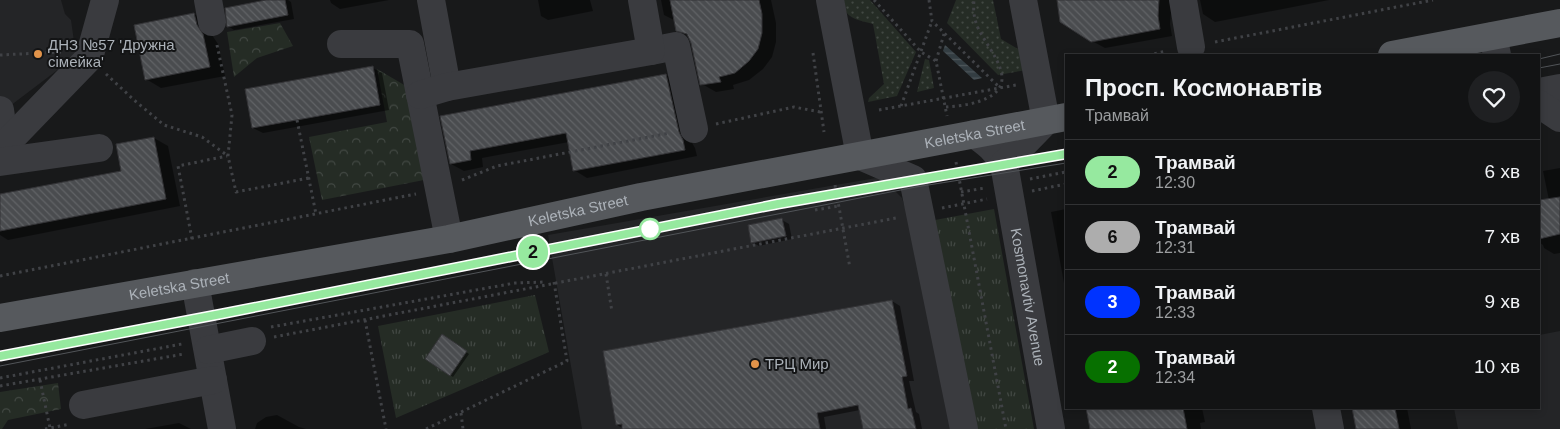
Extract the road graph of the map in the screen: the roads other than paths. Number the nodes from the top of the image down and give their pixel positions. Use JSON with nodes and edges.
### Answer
{"nodes":[{"id":1,"x":105,"y":0,"type":"edge"},
{"id":2,"x":431,"y":0,"type":"edge"},
{"id":3,"x":642,"y":0,"type":"edge"},
{"id":4,"x":830,"y":0,"type":"edge"},
{"id":5,"x":1023,"y":0,"type":"edge"},
{"id":6,"x":1183,"y":0,"type":"edge"},
{"id":7,"x":1560,"y":23,"type":"edge"},
{"id":8,"x":341,"y":44,"type":"dead end"},
{"id":9,"x":1495,"y":45,"type":"edge"},
{"id":10,"x":1191,"y":47,"type":"road end"},
{"id":11,"x":651,"y":51,"type":"junction"},
{"id":12,"x":1402,"y":54,"type":"edge"},
{"id":13,"x":447,"y":87,"type":"junction"},
{"id":14,"x":1560,"y":88,"type":"edge"},
{"id":15,"x":1540,"y":92,"type":"edge"},
{"id":16,"x":420,"y":95,"type":"junction"},
{"id":17,"x":1540,"y":105,"type":"edge"},
{"id":18,"x":0,"y":110,"type":"edge"},
{"id":19,"x":1560,"y":118,"type":"edge"},
{"id":20,"x":1056,"y":119,"type":"edge"},
{"id":21,"x":694,"y":129,"type":"road end"},
{"id":22,"x":974,"y":134,"type":"junction"},
{"id":23,"x":933,"y":142,"type":"junction"},
{"id":24,"x":99,"y":148,"type":"dead end"},
{"id":25,"x":2,"y":152,"type":"edge"},
{"id":26,"x":860,"y":156,"type":"junction"},
{"id":27,"x":1004,"y":164,"type":"junction"},
{"id":28,"x":913,"y":179,"type":"junction"},
{"id":29,"x":448,"y":239,"type":"junction"},
{"id":30,"x":195,"y":283,"type":"junction"},
{"id":31,"x":0,"y":318,"type":"edge"},
{"id":32,"x":258,"y":335,"type":"road end"},
{"id":33,"x":207,"y":344,"type":"junction"},
{"id":34,"x":213,"y":380,"type":"junction"},
{"id":35,"x":82,"y":405,"type":"dead end"},
{"id":36,"x":1326,"y":409,"type":"edge"},
{"id":37,"x":222,"y":429,"type":"edge"},
{"id":38,"x":964,"y":429,"type":"edge"},
{"id":39,"x":1051,"y":429,"type":"edge"},
{"id":40,"x":1330,"y":429,"type":"edge"}],
"edges":[{"from":1,"to":25,"type":"street"},
{"from":2,"to":13,"type":"street"},
{"from":3,"to":11,"type":"street"},
{"from":4,"to":26,"type":"street"},
{"from":5,"to":20,"type":"street"},
{"from":6,"to":10,"type":"street"},
{"from":7,"to":9,"type":"main road"},
{"from":8,"to":16,"type":"street"},
{"from":9,"to":12,"type":"main road"},
{"from":11,"to":13,"type":"street"},
{"from":11,"to":21,"type":"street"},
{"from":13,"to":16,"type":"street"},
{"from":14,"to":15,"type":"street"},
{"from":16,"to":29,"type":"street"},
{"from":17,"to":19,"type":"street"},
{"from":18,"to":25,"type":"street"},
{"from":20,"to":22,"type":"main road","name":"Keletska Street"},
{"from":20,"to":27,"type":"street"},
{"from":22,"to":23,"type":"main road","name":"Keletska Street"},
{"from":22,"to":27,"type":"street","name":"Kosmonavtiv Avenue"},
{"from":23,"to":26,"type":"main road","name":"Keletska Street"},
{"from":23,"to":28,"type":"street"},
{"from":24,"to":25,"type":"street"},
{"from":26,"to":28,"type":"street"},
{"from":26,"to":29,"type":"main road","name":"Keletska Street"},
{"from":27,"to":39,"type":"street","name":"Kosmonavtiv Avenue"},
{"from":28,"to":38,"type":"street"},
{"from":29,"to":30,"type":"main road","name":"Keletska Street"},
{"from":30,"to":31,"type":"main road","name":"Keletska Street"},
{"from":30,"to":33,"type":"street"},
{"from":32,"to":33,"type":"street"},
{"from":33,"to":34,"type":"street"},
{"from":34,"to":35,"type":"street"},
{"from":34,"to":37,"type":"street"},
{"from":36,"to":40,"type":"street"}]}
